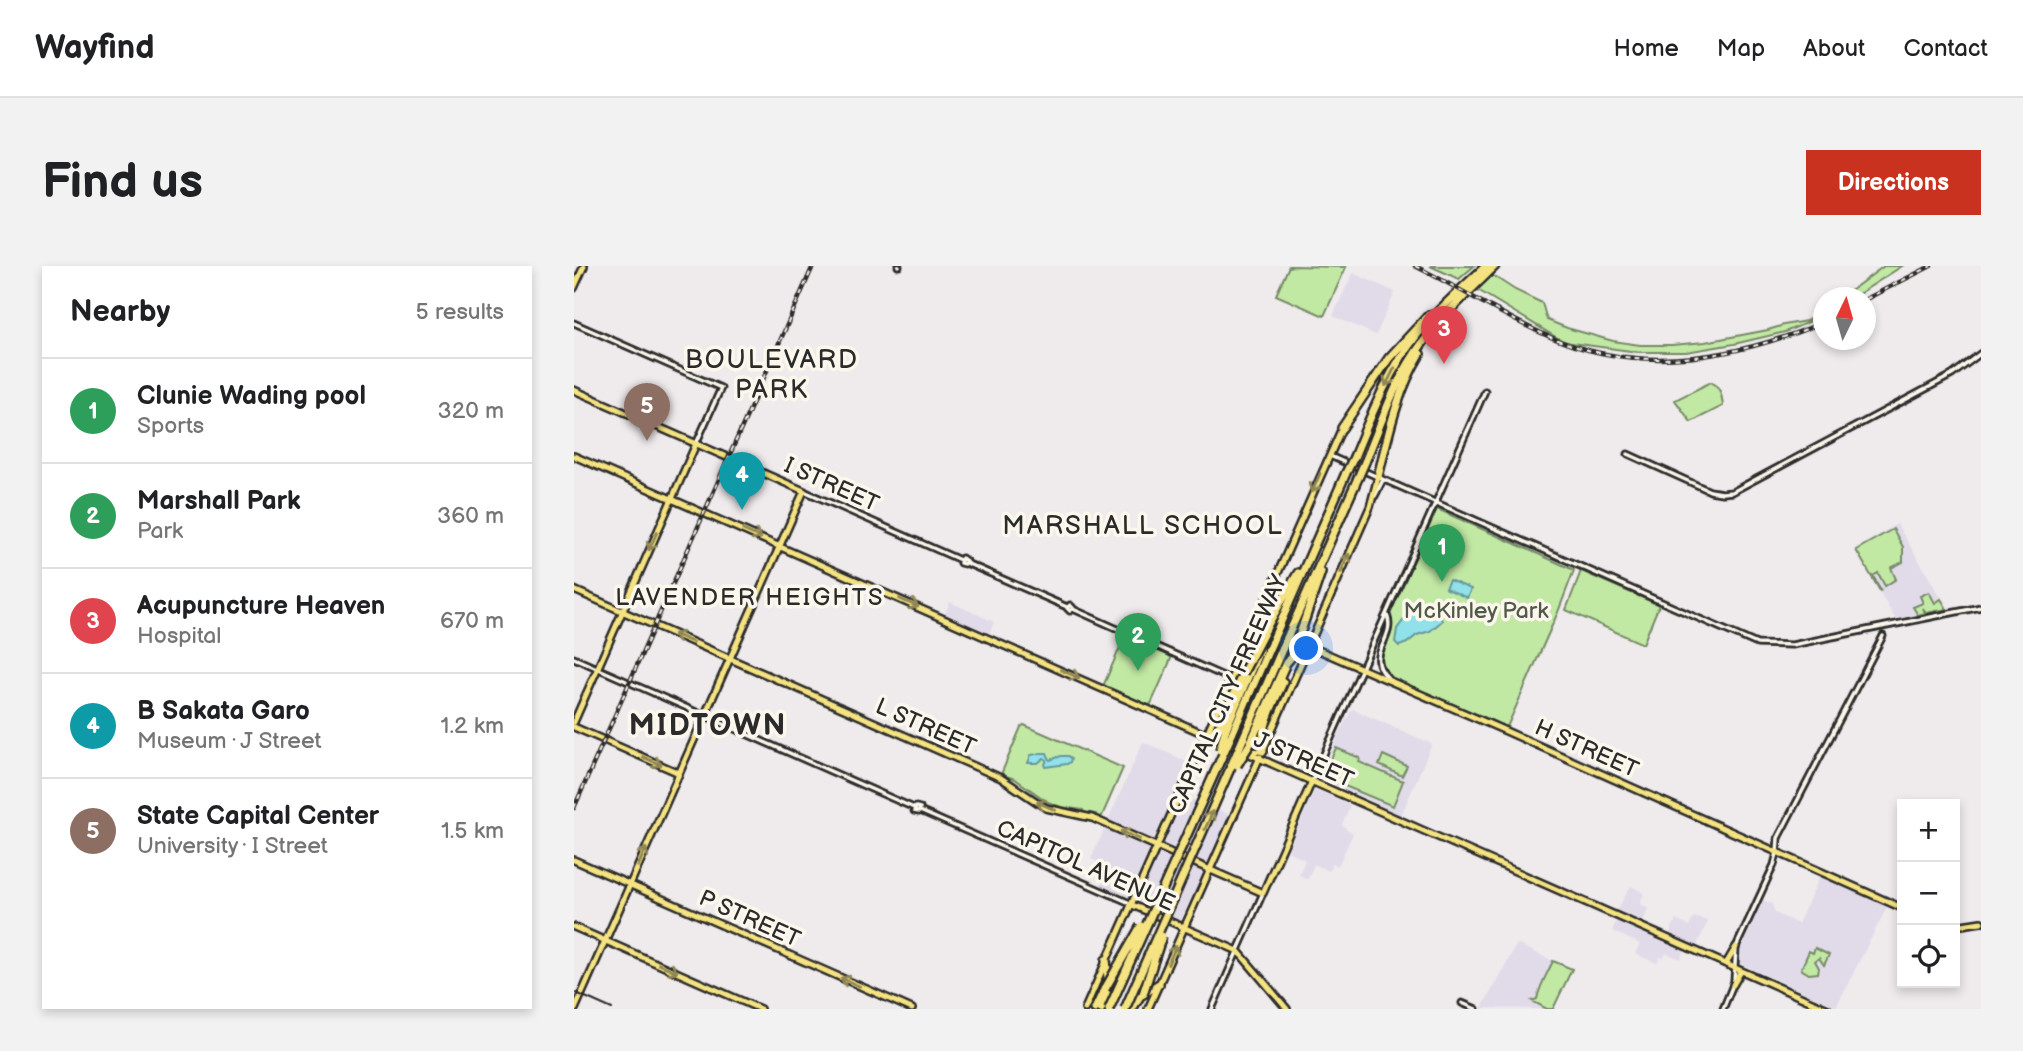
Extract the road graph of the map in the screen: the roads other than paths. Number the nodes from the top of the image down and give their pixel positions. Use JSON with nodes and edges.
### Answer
{"nodes":[{"id":1,"x":584,"y":266,"type":"edge"},
{"id":2,"x":1486,"y":266,"type":"edge"},
{"id":3,"x":1495,"y":266,"type":"edge"},
{"id":4,"x":574,"y":288,"type":"edge"},
{"id":5,"x":1462,"y":298,"type":"junction"},
{"id":6,"x":1446,"y":303,"type":"junction"},
{"id":7,"x":574,"y":323,"type":"edge"},
{"id":8,"x":1981,"y":354,"type":"edge"},
{"id":9,"x":574,"y":390,"type":"edge"},
{"id":10,"x":1485,"y":391,"type":"dead end"},
{"id":11,"x":1342,"y":428,"type":"joint"},
{"id":12,"x":696,"y":444,"type":"junction"},
{"id":13,"x":1628,"y":454,"type":"dead end"},
{"id":14,"x":574,"y":456,"type":"edge"},
{"id":15,"x":1329,"y":456,"type":"junction"},
{"id":16,"x":1380,"y":479,"type":"junction"},
{"id":17,"x":804,"y":491,"type":"junction"},
{"id":18,"x":673,"y":499,"type":"junction"},
{"id":19,"x":1436,"y":503,"type":"junction"},
{"id":20,"x":780,"y":546,"type":"junction"},
{"id":21,"x":1295,"y":583,"type":"junction"},
{"id":22,"x":574,"y":590,"type":"edge"},
{"id":23,"x":1311,"y":591,"type":"junction"},
{"id":24,"x":1981,"y":607,"type":"edge"},
{"id":25,"x":622,"y":611,"type":"junction"},
{"id":26,"x":1386,"y":614,"type":"junction"},
{"id":27,"x":1256,"y":623,"type":"junction"},
{"id":28,"x":1883,"y":636,"type":"dead end"},
{"id":29,"x":1309,"y":647,"type":"junction"},
{"id":30,"x":574,"y":658,"type":"edge"},
{"id":31,"x":729,"y":658,"type":"junction"},
{"id":32,"x":597,"y":669,"type":"junction"},
{"id":33,"x":1362,"y":669,"type":"junction"},
{"id":34,"x":1230,"y":679,"type":"junction"},
{"id":35,"x":1396,"y":683,"type":"junction"},
{"id":36,"x":704,"y":716,"type":"junction"},
{"id":37,"x":574,"y":724,"type":"edge"},
{"id":38,"x":1226,"y":730,"type":"junction"},
{"id":39,"x":1206,"y":736,"type":"junction"},
{"id":40,"x":1219,"y":740,"type":"junction"},
{"id":41,"x":1247,"y":742,"type":"junction"},
{"id":42,"x":1261,"y":754,"type":"junction"},
{"id":43,"x":679,"y":773,"type":"junction"},
{"id":44,"x":1312,"y":781,"type":"junction"},
{"id":45,"x":1157,"y":847,"type":"junction"},
{"id":46,"x":1777,"y":853,"type":"junction"},
{"id":47,"x":574,"y":860,"type":"edge"},
{"id":48,"x":1209,"y":870,"type":"junction"},
{"id":49,"x":630,"y":885,"type":"junction"},
{"id":50,"x":1263,"y":893,"type":"junction"},
{"id":51,"x":1159,"y":895,"type":"junction"},
{"id":52,"x":1174,"y":898,"type":"junction"},
{"id":53,"x":1130,"y":904,"type":"junction"},
{"id":54,"x":1897,"y":906,"type":"edge"},
{"id":55,"x":1981,"y":922,"type":"edge"},
{"id":56,"x":1960,"y":925,"type":"edge"},
{"id":57,"x":574,"y":927,"type":"edge"},
{"id":58,"x":1184,"y":927,"type":"junction"},
{"id":59,"x":605,"y":941,"type":"junction"},
{"id":60,"x":1736,"y":947,"type":"junction"},
{"id":61,"x":1238,"y":951,"type":"junction"},
{"id":62,"x":1106,"y":960,"type":"junction"},
{"id":63,"x":1726,"y":964,"type":"junction"},
{"id":64,"x":1738,"y":969,"type":"junction"},
{"id":65,"x":1159,"y":984,"type":"junction"},
{"id":66,"x":1733,"y":985,"type":"joint"},
{"id":67,"x":1462,"y":1003,"type":"dead end"},
{"id":68,"x":575,"y":1009,"type":"edge"},
{"id":69,"x":760,"y":1009,"type":"edge"},
{"id":70,"x":912,"y":1009,"type":"edge"},
{"id":71,"x":1085,"y":1009,"type":"edge"},
{"id":72,"x":1095,"y":1009,"type":"edge"},
{"id":73,"x":1101,"y":1009,"type":"edge"},
{"id":74,"x":1109,"y":1009,"type":"edge"},
{"id":75,"x":1125,"y":1009,"type":"edge"},
{"id":76,"x":1132,"y":1009,"type":"edge"},
{"id":77,"x":1138,"y":1009,"type":"edge"},
{"id":78,"x":1148,"y":1009,"type":"edge"},
{"id":79,"x":1212,"y":1009,"type":"edge"},
{"id":80,"x":1287,"y":1009,"type":"edge"},
{"id":81,"x":1476,"y":1009,"type":"edge"},
{"id":82,"x":1723,"y":1009,"type":"edge"},
{"id":83,"x":1828,"y":1009,"type":"edge"}],
"edges":[{"from":1,"to":4,"type":"main road"},
{"from":2,"to":6,"type":"highway","name":"CAPITAL CITY FREEWAY"},
{"from":3,"to":5,"type":"highway","name":"CAPITAL CITY FREEWAY"},
{"from":5,"to":16,"type":"highway"},
{"from":5,"to":23,"type":"highway","name":"CAPITAL CITY FREEWAY","bridge":true},
{"from":6,"to":11,"type":"highway"},
{"from":6,"to":21,"type":"highway","name":"CAPITAL CITY FREEWAY","one_way":true,"bridge":true},
{"from":7,"to":12,"type":"street"},
{"from":8,"to":13,"type":"street"},
{"from":9,"to":12,"type":"main road","name":"I STREET"},
{"from":10,"to":19,"type":"street"},
{"from":11,"to":15,"type":"main road"},
{"from":12,"to":17,"type":"main road","name":"I STREET"},
{"from":12,"to":18,"type":"main road"},
{"from":14,"to":18,"type":"main road","name":"J STREET"},
{"from":15,"to":16,"type":"street"},
{"from":15,"to":27,"type":"main road","one_way":true},
{"from":16,"to":19,"type":"street"},
{"from":29,"to":16,"type":"main road","one_way":true},
{"from":17,"to":20,"type":"main road"},
{"from":17,"to":34,"type":"street","name":"I STREET"},
{"from":18,"to":20,"type":"main road","name":"J STREET","one_way":true},
{"from":18,"to":25,"type":"main road","one_way":true},
{"from":19,"to":24,"type":"street"},
{"from":19,"to":26,"type":"street"},
{"from":20,"to":31,"type":"main road"},
{"from":20,"to":39,"type":"main road","name":"J STREET","one_way":true},
{"from":21,"to":38,"type":"highway","name":"CAPITAL CITY FREEWAY","bridge":true},
{"from":21,"to":38,"type":"highway","bridge":true},
{"from":22,"to":25,"type":"main road","name":"L STREET"},
{"from":23,"to":41,"type":"highway","name":"CAPITAL CITY FREEWAY","bridge":true},
{"from":23,"to":42,"type":"highway","bridge":true},
{"from":31,"to":25,"type":"main road","name":"L STREET","one_way":true},
{"from":25,"to":32,"type":"main road"},
{"from":26,"to":33,"type":"street"},
{"from":26,"to":35,"type":"street"},
{"from":27,"to":29,"type":"main road","name":"H STREET"},
{"from":27,"to":34,"type":"main road"},
{"from":27,"to":38,"type":"highway"},
{"from":28,"to":46,"type":"street"},
{"from":29,"to":33,"type":"main road","name":"H STREET"},
{"from":29,"to":41,"type":"highway"},
{"from":29,"to":42,"type":"main road"},
{"from":30,"to":32,"type":"street"},
{"from":31,"to":36,"type":"main road"},
{"from":45,"to":31,"type":"main road","name":"L STREET","one_way":true},
{"from":32,"to":36,"type":"street"},
{"from":32,"to":37,"type":"main road"},
{"from":33,"to":35,"type":"main road","name":"H STREET"},
{"from":33,"to":44,"type":"street"},
{"from":34,"to":39,"type":"main road"},
{"from":35,"to":46,"type":"main road","name":"H STREET"},
{"from":36,"to":43,"type":"main road"},
{"from":36,"to":53,"type":"street","name":"CAPITOL AVENUE"},
{"from":37,"to":43,"type":"main road","one_way":true},
{"from":38,"to":39,"type":"highway"},
{"from":38,"to":40,"type":"highway"},
{"from":38,"to":51,"type":"highway","name":"CAPITAL CITY FREEWAY","bridge":true},
{"from":39,"to":40,"type":"main road","name":"J STREET"},
{"from":39,"to":45,"type":"main road"},
{"from":40,"to":42,"type":"main road","name":"J STREET"},
{"from":52,"to":41,"type":"highway","name":"CAPITAL CITY FREEWAY","one_way":true,"bridge":true},
{"from":42,"to":44,"type":"main road","name":"J STREET"},
{"from":42,"to":48,"type":"main road"},
{"from":49,"to":43,"type":"main road","one_way":true},
{"from":44,"to":50,"type":"main road"},
{"from":44,"to":63,"type":"main road","name":"J STREET"},
{"from":45,"to":48,"type":"main road","name":"L STREET"},
{"from":45,"to":53,"type":"main road"},
{"from":46,"to":54,"type":"main road","name":"H STREET"},
{"from":46,"to":60,"type":"street"},
{"from":47,"to":49,"type":"main road","name":"P STREET"},
{"from":48,"to":50,"type":"main road","name":"L STREET"},
{"from":48,"to":58,"type":"main road"},
{"from":49,"to":59,"type":"main road"},
{"from":70,"to":49,"type":"main road","name":"P STREET","one_way":true},
{"from":50,"to":61,"type":"street"},
{"from":51,"to":72,"type":"highway","bridge":true},
{"from":51,"to":74,"type":"highway","name":"CAPITAL CITY FREEWAY","bridge":true},
{"from":52,"to":75,"type":"highway","name":"CAPITAL CITY FREEWAY","bridge":true},
{"from":52,"to":77,"type":"highway","bridge":true},
{"from":53,"to":58,"type":"main road","name":"CAPITOL AVENUE"},
{"from":53,"to":62,"type":"main road"},
{"from":55,"to":56,"type":"main road"},
{"from":57,"to":59,"type":"main road"},
{"from":58,"to":61,"type":"main road","name":"CAPITOL AVENUE"},
{"from":65,"to":58,"type":"main road","one_way":true},
{"from":59,"to":68,"type":"main road"},
{"from":59,"to":69,"type":"main road","one_way":true},
{"from":60,"to":63,"type":"main road"},
{"from":60,"to":64,"type":"street"},
{"from":61,"to":79,"type":"street"},
{"from":61,"to":80,"type":"main road"},
{"from":62,"to":71,"type":"main road"},
{"from":62,"to":73,"type":"highway"},
{"from":63,"to":64,"type":"main road","name":"J STREET"},
{"from":64,"to":66,"type":"main road"},
{"from":64,"to":83,"type":"main road","name":"J STREET"},
{"from":65,"to":76,"type":"highway"},
{"from":65,"to":78,"type":"main road"},
{"from":66,"to":82,"type":"street"},
{"from":67,"to":81,"type":"street"}]}
